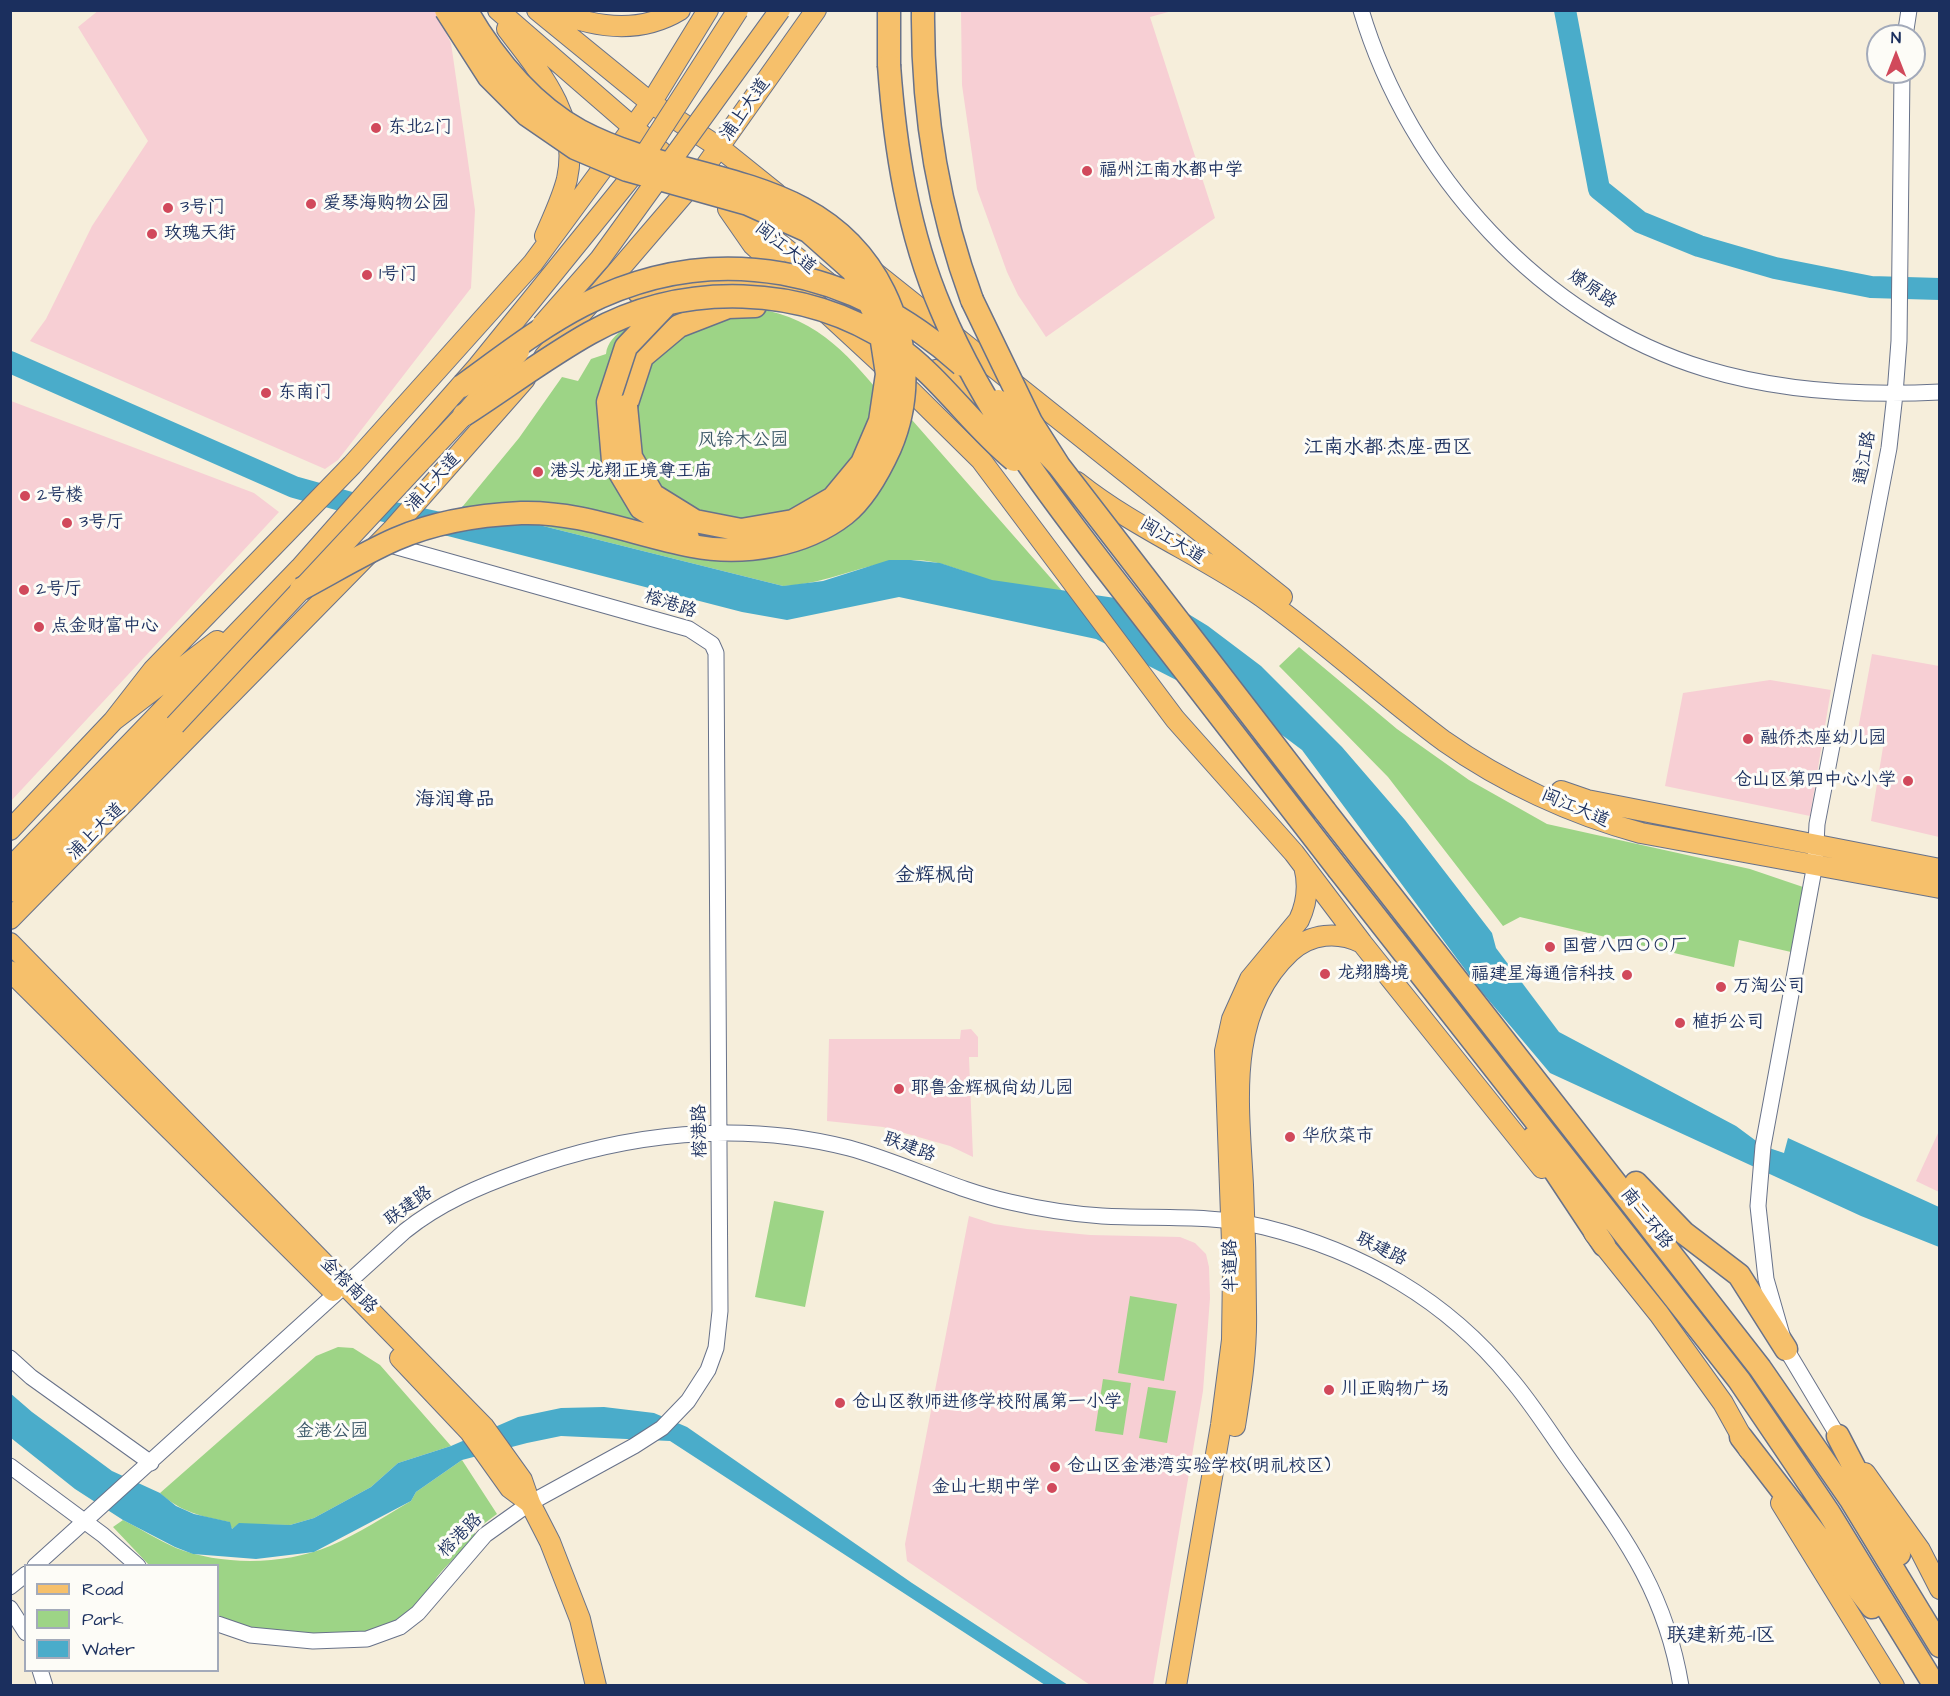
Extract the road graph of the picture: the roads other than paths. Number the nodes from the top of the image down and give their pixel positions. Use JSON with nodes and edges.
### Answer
{"nodes":[{"id":1,"x":446,"y":10,"type":"edge"},
{"id":2,"x":466,"y":10,"type":"edge"},
{"id":3,"x":492,"y":10,"type":"edge"},
{"id":4,"x":498,"y":10,"type":"edge"},
{"id":5,"x":537,"y":10,"type":"edge"},
{"id":6,"x":552,"y":10,"type":"edge"},
{"id":7,"x":680,"y":10,"type":"edge"},
{"id":8,"x":708,"y":10,"type":"edge"},
{"id":9,"x":738,"y":10,"type":"edge"},
{"id":10,"x":780,"y":10,"type":"edge"},
{"id":11,"x":816,"y":10,"type":"edge"},
{"id":12,"x":890,"y":10,"type":"edge"},
{"id":13,"x":923,"y":10,"type":"edge"},
{"id":14,"x":1361,"y":10,"type":"edge"},
{"id":15,"x":1902,"y":84,"type":"edge"},
{"id":16,"x":651,"y":103,"type":"junction"},
{"id":17,"x":633,"y":126,"type":"junction"},
{"id":18,"x":720,"y":148,"type":"junction"},
{"id":19,"x":695,"y":181,"type":"junction"},
{"id":20,"x":728,"y":209,"type":"junction"},
{"id":21,"x":533,"y":263,"type":"junction"},
{"id":22,"x":766,"y":270,"type":"junction"},
{"id":23,"x":808,"y":303,"type":"junction"},
{"id":24,"x":586,"y":308,"type":"junction"},
{"id":25,"x":462,"y":386,"type":"junction"},
{"id":26,"x":912,"y":392,"type":"junction"},
{"id":27,"x":1940,"y":392,"type":"edge"},
{"id":28,"x":1895,"y":394,"type":"junction"},
{"id":29,"x":464,"y":415,"type":"junction"},
{"id":30,"x":1059,"y":466,"type":"junction"},
{"id":31,"x":1035,"y":478,"type":"junction"},
{"id":32,"x":1094,"y":496,"type":"junction"},
{"id":33,"x":386,"y":536,"type":"junction"},
{"id":34,"x":740,"y":550,"type":"junction"},
{"id":35,"x":301,"y":589,"type":"junction"},
{"id":36,"x":248,"y":623,"type":"junction"},
{"id":37,"x":114,"y":720,"type":"junction"},
{"id":38,"x":10,"y":830,"type":"edge"},
{"id":39,"x":1815,"y":854,"type":"junction"},
{"id":40,"x":1304,"y":866,"type":"junction"},
{"id":41,"x":10,"y":868,"type":"edge"},
{"id":42,"x":1940,"y":869,"type":"edge"},
{"id":43,"x":1940,"y":888,"type":"edge"},
{"id":44,"x":10,"y":892,"type":"edge"},
{"id":45,"x":10,"y":919,"type":"edge"},
{"id":46,"x":10,"y":943,"type":"edge"},
{"id":47,"x":1362,"y":943,"type":"junction"},
{"id":48,"x":10,"y":971,"type":"edge"},
{"id":49,"x":1521,"y":1059,"type":"junction"},
{"id":50,"x":1499,"y":1073,"type":"junction"},
{"id":51,"x":720,"y":1133,"type":"junction"},
{"id":52,"x":1238,"y":1222,"type":"junction"},
{"id":53,"x":1604,"y":1245,"type":"junction"},
{"id":54,"x":341,"y":1290,"type":"junction"},
{"id":55,"x":1786,"y":1349,"type":"junction"},
{"id":56,"x":10,"y":1358,"type":"edge"},
{"id":57,"x":1838,"y":1436,"type":"junction"},
{"id":58,"x":1741,"y":1437,"type":"junction"},
{"id":59,"x":151,"y":1463,"type":"junction"},
{"id":60,"x":10,"y":1466,"type":"edge"},
{"id":61,"x":530,"y":1503,"type":"junction"},
{"id":62,"x":85,"y":1521,"type":"junction"},
{"id":63,"x":37,"y":1564,"type":"edge"},
{"id":64,"x":136,"y":1564,"type":"edge"},
{"id":65,"x":24,"y":1576,"type":"edge"},
{"id":66,"x":10,"y":1587,"type":"edge"},
{"id":67,"x":1940,"y":1589,"type":"edge"},
{"id":68,"x":10,"y":1608,"type":"edge"},
{"id":69,"x":219,"y":1624,"type":"edge"},
{"id":70,"x":24,"y":1630,"type":"edge"},
{"id":71,"x":1940,"y":1636,"type":"edge"},
{"id":72,"x":1940,"y":1646,"type":"edge"},
{"id":73,"x":596,"y":1686,"type":"edge"},
{"id":74,"x":1176,"y":1686,"type":"edge"},
{"id":75,"x":1189,"y":1686,"type":"edge"},
{"id":76,"x":1681,"y":1686,"type":"edge"},
{"id":77,"x":1894,"y":1686,"type":"edge"},
{"id":78,"x":1934,"y":1686,"type":"edge"}],
"edges":[{"from":1,"to":23,"type":"highway","bridge":true},
{"from":2,"to":34,"type":"highway","bridge":true},
{"from":3,"to":21,"type":"main road"},
{"from":4,"to":17,"type":"main road","name":"闽江大道"},
{"from":5,"to":16,"type":"main road","name":"闽江大道"},
{"from":6,"to":7,"type":"main road"},
{"from":8,"to":16,"type":"main road"},
{"from":9,"to":25,"type":"main road","bridge":true},
{"from":10,"to":29,"type":"main road","bridge":true},
{"from":11,"to":18,"type":"main road","name":"浦上大道"},
{"from":12,"to":31,"type":"highway","bridge":true},
{"from":13,"to":30,"type":"highway","bridge":true},
{"from":14,"to":28,"type":"street","name":"燎原路"},
{"from":15,"to":28,"type":"street","name":"通江路"},
{"from":16,"to":17,"type":"main road"},
{"from":16,"to":18,"type":"main road","name":"闽江大道"},
{"from":17,"to":19,"type":"main road","name":"闽江大道"},
{"from":17,"to":21,"type":"main road"},
{"from":18,"to":19,"type":"main road","name":"浦上大道"},
{"from":18,"to":39,"type":"main road","name":"闽江大道"},
{"from":19,"to":20,"type":"main road","name":"闽江大道"},
{"from":19,"to":24,"type":"main road","name":"浦上大道"},
{"from":20,"to":23,"type":"main road"},
{"from":20,"to":32,"type":"main road","name":"闽江大道"},
{"from":21,"to":37,"type":"main road"},
{"from":22,"to":25,"type":"highway","bridge":true},
{"from":22,"to":30,"type":"highway","bridge":true},
{"from":22,"to":34,"type":"highway","bridge":true},
{"from":23,"to":24,"type":"main road"},
{"from":23,"to":26,"type":"main road"},
{"from":23,"to":29,"type":"highway","bridge":true},
{"from":23,"to":31,"type":"highway","bridge":true},
{"from":24,"to":33,"type":"main road","name":"浦上大道"},
{"from":25,"to":36,"type":"main road"},
{"from":26,"to":32,"type":"main road"},
{"from":26,"to":40,"type":"main road"},
{"from":27,"to":28,"type":"street","name":"燎原路"},
{"from":28,"to":39,"type":"street","name":"通江路"},
{"from":29,"to":35,"type":"main road","bridge":true},
{"from":30,"to":49,"type":"highway","name":"南二环路","bridge":true},
{"from":31,"to":50,"type":"highway","name":"南二环路","bridge":true},
{"from":32,"to":39,"type":"main road","name":"闽江大道"},
{"from":33,"to":45,"type":"main road","name":"浦上大道"},
{"from":33,"to":51,"type":"street","name":"榕港路"},
{"from":34,"to":35,"type":"highway","bridge":true},
{"from":35,"to":44,"type":"main road","bridge":true},
{"from":36,"to":37,"type":"main road"},
{"from":36,"to":41,"type":"main road"},
{"from":37,"to":38,"type":"main road"},
{"from":39,"to":42,"type":"main road","name":"闽江大道"},
{"from":39,"to":43,"type":"main road","name":"闽江大道"},
{"from":39,"to":55,"type":"street","name":"通江路"},
{"from":40,"to":47,"type":"main road"},
{"from":40,"to":52,"type":"main road","name":"半道路"},
{"from":46,"to":54,"type":"main road","name":"金榕南路"},
{"from":47,"to":52,"type":"main road","name":"半道路"},
{"from":47,"to":53,"type":"main road"},
{"from":48,"to":54,"type":"main road"},
{"from":49,"to":55,"type":"highway"},
{"from":49,"to":72,"type":"highway","name":"南二环路"},
{"from":50,"to":53,"type":"highway"},
{"from":50,"to":78,"type":"highway","name":"南二环路"},
{"from":51,"to":52,"type":"street","name":"联建路"},
{"from":51,"to":54,"type":"street","name":"联建路"},
{"from":51,"to":61,"type":"street","name":"榕港路"},
{"from":52,"to":74,"type":"main road","name":"半道路"},
{"from":52,"to":75,"type":"main road","name":"半道路"},
{"from":52,"to":76,"type":"street","name":"联建路"},
{"from":53,"to":58,"type":"main road"},
{"from":54,"to":59,"type":"street","name":"联建路"},
{"from":54,"to":61,"type":"main road","name":"金榕南路"},
{"from":55,"to":57,"type":"street","name":"通江路"},
{"from":56,"to":59,"type":"street"},
{"from":57,"to":67,"type":"main road"},
{"from":57,"to":71,"type":"highway"},
{"from":58,"to":77,"type":"main road"},
{"from":58,"to":78,"type":"highway"},
{"from":59,"to":62,"type":"street","name":"联建路"},
{"from":60,"to":62,"type":"street"},
{"from":61,"to":69,"type":"street","name":"榕港路"},
{"from":61,"to":73,"type":"main road","name":"金榕南路"},
{"from":62,"to":63,"type":"street","name":"联建路"},
{"from":62,"to":64,"type":"street"},
{"from":65,"to":66,"type":"street"},
{"from":68,"to":70,"type":"street"}]}
